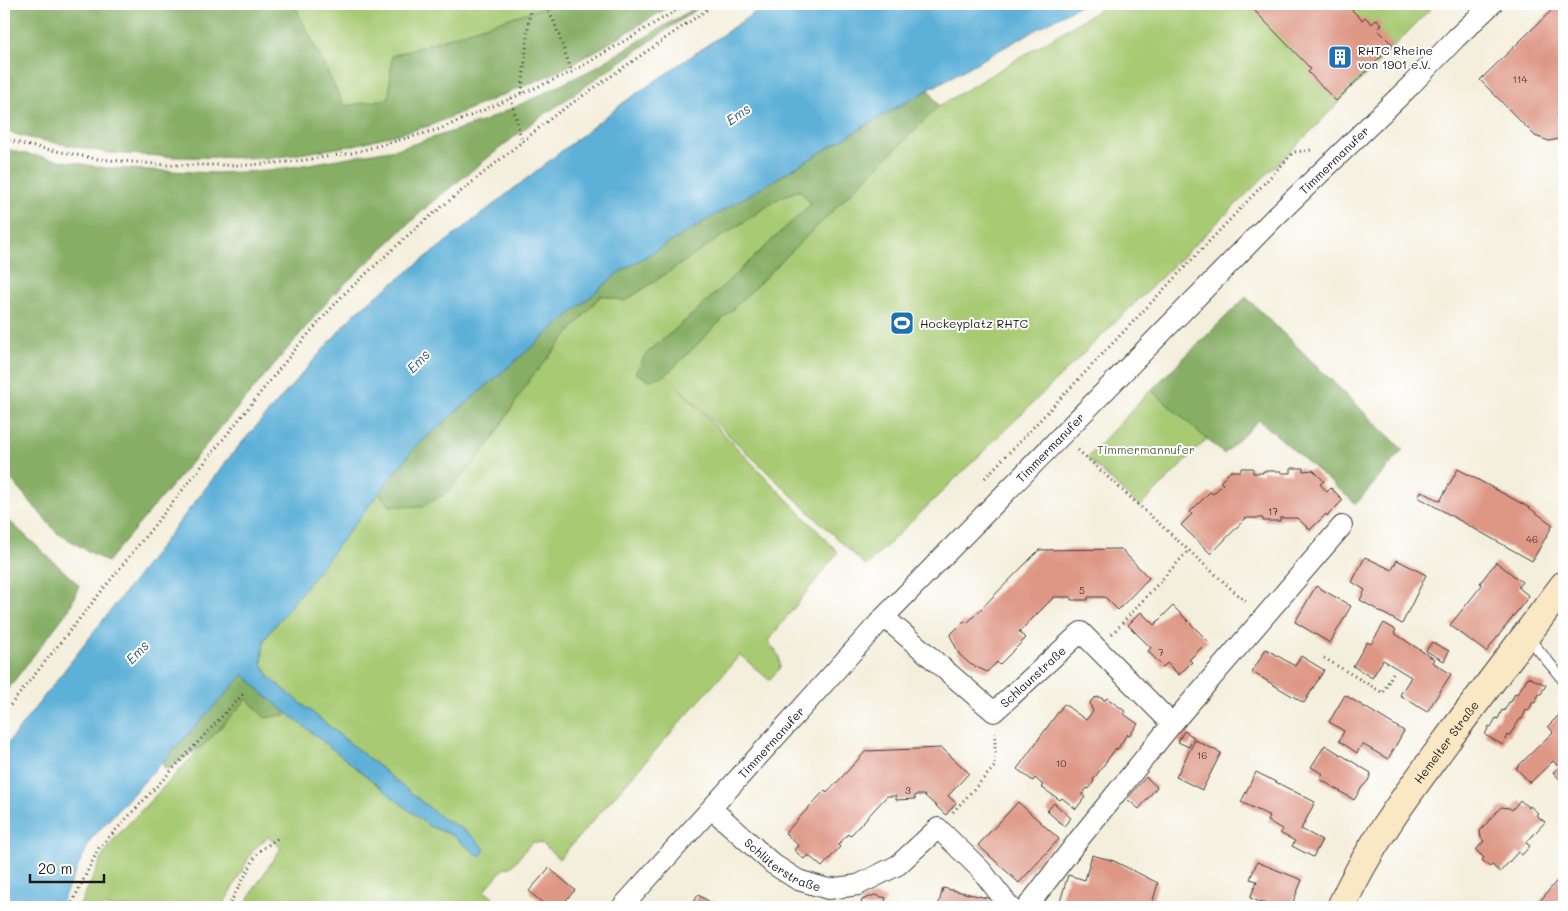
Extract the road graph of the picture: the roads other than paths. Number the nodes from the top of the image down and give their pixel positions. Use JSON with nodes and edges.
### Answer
{"nodes":[{"id":1,"x":1492,"y":4,"type":"edge"},
{"id":2,"x":1342,"y":526,"type":"dead end"},
{"id":3,"x":1564,"y":584,"type":"edge"},
{"id":4,"x":884,"y":618,"type":"junction"},
{"id":5,"x":1526,"y":636,"type":"junction"},
{"id":6,"x":1564,"y":680,"type":"edge"},
{"id":7,"x":1172,"y":724,"type":"junction"},
{"id":8,"x":712,"y":808,"type":"junction"},
{"id":9,"x":622,"y":907,"type":"edge"},
{"id":10,"x":1010,"y":907,"type":"edge"},
{"id":11,"x":1027,"y":907,"type":"edge"},
{"id":12,"x":1341,"y":907,"type":"edge"}],
"edges":[{"from":1,"to":4,"type":"street","name":"Timmermanufer"},
{"from":2,"to":7,"type":"street"},
{"from":3,"to":5,"type":"main road","name":"Hemelter Straße"},
{"from":4,"to":7,"type":"street","name":"Schlaunstraße"},
{"from":4,"to":8,"type":"street","name":"Timmermanufer"},
{"from":5,"to":6,"type":"lane"},
{"from":5,"to":12,"type":"main road","name":"Hemelter Straße"},
{"from":7,"to":11,"type":"street"},
{"from":8,"to":9,"type":"street","name":"Timmermanufer"},
{"from":8,"to":10,"type":"street","name":"Schlüterstraße"}]}
